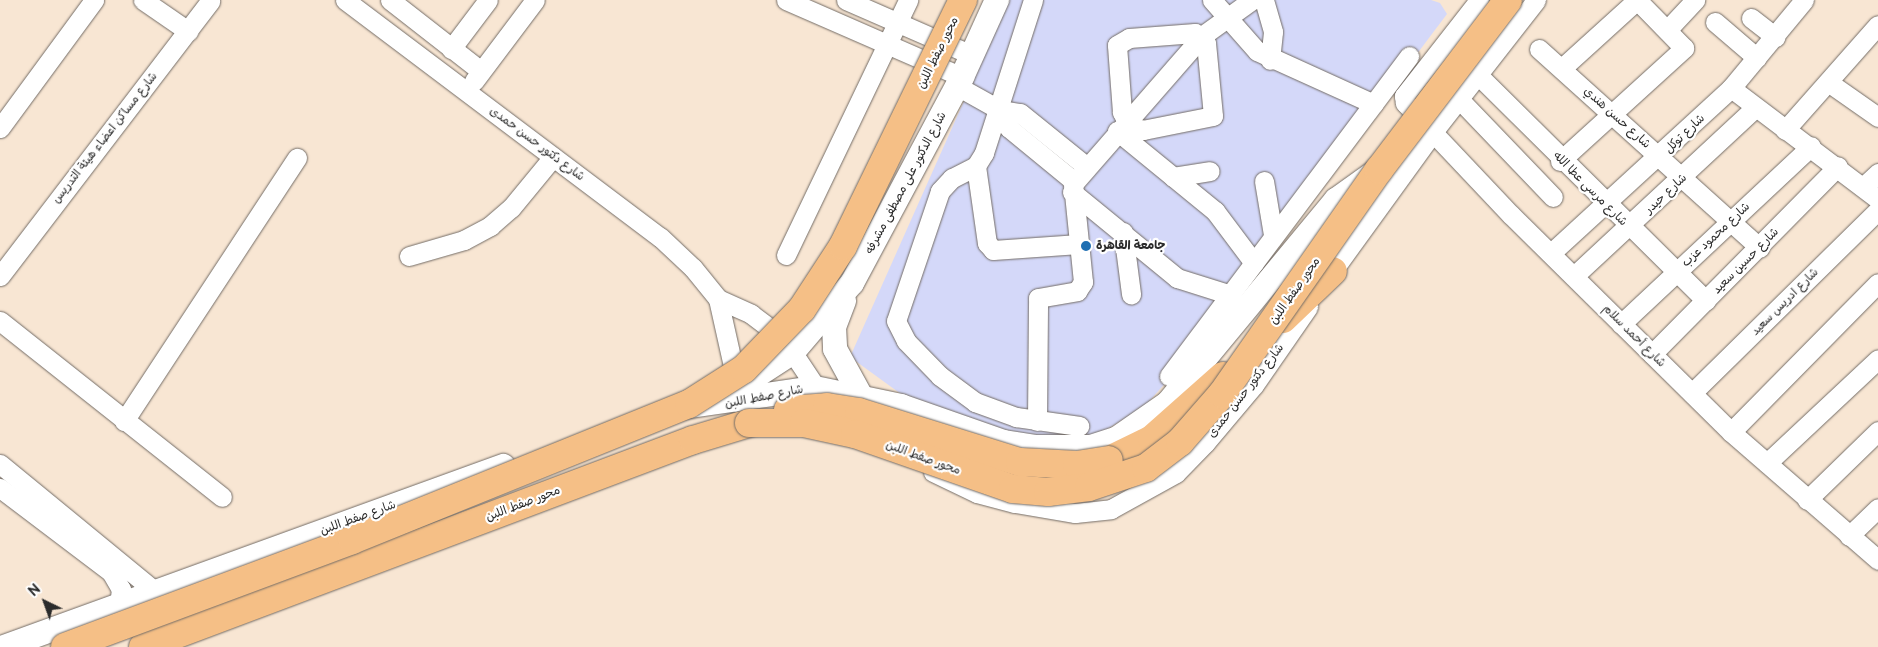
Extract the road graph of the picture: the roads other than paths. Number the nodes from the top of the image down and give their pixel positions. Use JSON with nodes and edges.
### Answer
{"nodes":[{"id":1,"x":94,"y":0,"type":"edge"},
{"id":2,"x":144,"y":0,"type":"edge"},
{"id":3,"x":345,"y":0,"type":"edge"},
{"id":4,"x":390,"y":0,"type":"edge"},
{"id":5,"x":488,"y":0,"type":"edge"},
{"id":6,"x":535,"y":0,"type":"edge"},
{"id":7,"x":786,"y":0,"type":"edge"},
{"id":8,"x":846,"y":0,"type":"edge"},
{"id":9,"x":908,"y":0,"type":"edge"},
{"id":10,"x":963,"y":0,"type":"edge"},
{"id":11,"x":997,"y":0,"type":"edge"},
{"id":12,"x":1034,"y":0,"type":"edge"},
{"id":13,"x":1212,"y":0,"type":"edge"},
{"id":14,"x":1252,"y":0,"type":"edge"},
{"id":15,"x":1264,"y":0,"type":"edge"},
{"id":16,"x":1478,"y":0,"type":"edge"},
{"id":17,"x":1508,"y":0,"type":"edge"},
{"id":18,"x":1536,"y":0,"type":"edge"},
{"id":19,"x":210,"y":1,"type":"edge"},
{"id":20,"x":1691,"y":1,"type":"edge"},
{"id":21,"x":1801,"y":1,"type":"edge"},
{"id":22,"x":1226,"y":16,"type":"junction"},
{"id":23,"x":1751,"y":18,"type":"dead end"},
{"id":24,"x":1715,"y":22,"type":"dead end"},
{"id":25,"x":898,"y":24,"type":"junction"},
{"id":26,"x":1668,"y":29,"type":"junction"},
{"id":27,"x":1876,"y":30,"type":"edge"},
{"id":28,"x":188,"y":31,"type":"junction"},
{"id":29,"x":1202,"y":36,"type":"junction"},
{"id":30,"x":1775,"y":37,"type":"junction"},
{"id":31,"x":888,"y":44,"type":"junction"},
{"id":32,"x":451,"y":48,"type":"junction"},
{"id":33,"x":1539,"y":49,"type":"dead end"},
{"id":34,"x":972,"y":56,"type":"junction"},
{"id":35,"x":1409,"y":56,"type":"dead end"},
{"id":36,"x":1757,"y":58,"type":"junction"},
{"id":37,"x":1270,"y":60,"type":"junction"},
{"id":38,"x":1562,"y":68,"type":"junction"},
{"id":39,"x":481,"y":71,"type":"junction"},
{"id":40,"x":1478,"y":74,"type":"junction"},
{"id":41,"x":960,"y":81,"type":"junction"},
{"id":42,"x":1828,"y":82,"type":"junction"},
{"id":43,"x":1731,"y":88,"type":"junction"},
{"id":44,"x":466,"y":91,"type":"junction"},
{"id":45,"x":1458,"y":98,"type":"junction"},
{"id":46,"x":1374,"y":104,"type":"junction"},
{"id":47,"x":1754,"y":109,"type":"junction"},
{"id":48,"x":1000,"y":110,"type":"junction"},
{"id":49,"x":1612,"y":114,"type":"junction"},
{"id":50,"x":1877,"y":117,"type":"edge"},
{"id":51,"x":1121,"y":127,"type":"junction"},
{"id":52,"x":0,"y":128,"type":"edge"},
{"id":53,"x":1785,"y":130,"type":"junction"},
{"id":54,"x":1433,"y":132,"type":"junction"},
{"id":55,"x":1811,"y":146,"type":"junction"},
{"id":56,"x":554,"y":157,"type":"junction"},
{"id":57,"x":1661,"y":157,"type":"junction"},
{"id":58,"x":297,"y":158,"type":"dead end"},
{"id":59,"x":1560,"y":161,"type":"junction"},
{"id":60,"x":976,"y":166,"type":"junction"},
{"id":61,"x":1838,"y":166,"type":"junction"},
{"id":62,"x":1087,"y":167,"type":"junction"},
{"id":63,"x":1379,"y":170,"type":"junction"},
{"id":64,"x":1210,"y":171,"type":"dead end"},
{"id":65,"x":1878,"y":173,"type":"edge"},
{"id":66,"x":1173,"y":176,"type":"junction"},
{"id":67,"x":1684,"y":178,"type":"junction"},
{"id":68,"x":1264,"y":182,"type":"dead end"},
{"id":69,"x":1073,"y":187,"type":"junction"},
{"id":70,"x":1864,"y":187,"type":"junction"},
{"id":71,"x":1553,"y":196,"type":"dead end"},
{"id":72,"x":1878,"y":199,"type":"edge"},
{"id":73,"x":1606,"y":205,"type":"junction"},
{"id":74,"x":1878,"y":210,"type":"edge"},
{"id":75,"x":1731,"y":221,"type":"junction"},
{"id":76,"x":1630,"y":228,"type":"junction"},
{"id":77,"x":1123,"y":232,"type":"junction"},
{"id":78,"x":1273,"y":235,"type":"junction"},
{"id":79,"x":1079,"y":244,"type":"junction"},
{"id":80,"x":1760,"y":248,"type":"junction"},
{"id":81,"x":1551,"y":253,"type":"junction"},
{"id":82,"x":786,"y":255,"type":"dead end"},
{"id":83,"x":409,"y":256,"type":"dead end"},
{"id":84,"x":1254,"y":263,"type":"junction"},
{"id":85,"x":1333,"y":271,"type":"junction"},
{"id":86,"x":1676,"y":272,"type":"junction"},
{"id":87,"x":0,"y":276,"type":"edge"},
{"id":88,"x":1574,"y":276,"type":"junction"},
{"id":89,"x":852,"y":283,"type":"junction"},
{"id":90,"x":1878,"y":283,"type":"edge"},
{"id":91,"x":1131,"y":294,"type":"dead end"},
{"id":92,"x":1231,"y":295,"type":"junction"},
{"id":93,"x":718,"y":299,"type":"junction"},
{"id":94,"x":1706,"y":301,"type":"junction"},
{"id":95,"x":0,"y":322,"type":"edge"},
{"id":96,"x":1621,"y":324,"type":"junction"},
{"id":97,"x":793,"y":352,"type":"junction"},
{"id":98,"x":1652,"y":354,"type":"junction"},
{"id":99,"x":1878,"y":359,"type":"edge"},
{"id":100,"x":1169,"y":376,"type":"dead end"},
{"id":101,"x":815,"y":388,"type":"junction"},
{"id":102,"x":737,"y":390,"type":"junction"},
{"id":103,"x":1692,"y":393,"type":"junction"},
{"id":104,"x":861,"y":396,"type":"junction"},
{"id":105,"x":715,"y":403,"type":"junction"},
{"id":106,"x":124,"y":421,"type":"junction"},
{"id":107,"x":1037,"y":421,"type":"junction"},
{"id":108,"x":749,"y":423,"type":"junction"},
{"id":109,"x":1079,"y":426,"type":"dead end"},
{"id":110,"x":1878,"y":431,"type":"edge"},
{"id":111,"x":1731,"y":432,"type":"junction"},
{"id":112,"x":891,"y":445,"type":"junction"},
{"id":113,"x":1112,"y":450,"type":"junction"},
{"id":114,"x":1767,"y":463,"type":"junction"},
{"id":115,"x":0,"y":464,"type":"edge"},
{"id":116,"x":0,"y":488,"type":"edge"},
{"id":117,"x":222,"y":497,"type":"dead end"},
{"id":118,"x":1807,"y":500,"type":"junction"},
{"id":119,"x":1878,"y":508,"type":"edge"},
{"id":120,"x":1849,"y":536,"type":"junction"},
{"id":121,"x":1878,"y":560,"type":"edge"},
{"id":122,"x":156,"y":593,"type":"junction"},
{"id":123,"x":119,"y":606,"type":"junction"},
{"id":124,"x":208,"y":623,"type":"junction"},
{"id":125,"x":4,"y":647,"type":"edge"},
{"id":126,"x":65,"y":647,"type":"edge"},
{"id":127,"x":144,"y":647,"type":"edge"},
{"id":128,"x":175,"y":647,"type":"edge"}],
"edges":[{"from":1,"to":52,"type":"street"},
{"from":2,"to":28,"type":"street"},
{"from":3,"to":44,"type":"street","name":"شارع دكتور حسن حمدى"},
{"from":4,"to":32,"type":"street"},
{"from":5,"to":32,"type":"street"},
{"from":6,"to":39,"type":"street"},
{"from":7,"to":31,"type":"street"},
{"from":8,"to":25,"type":"street"},
{"from":9,"to":25,"type":"street"},
{"from":10,"to":126,"type":"main road","name":"محور صفط اللبن","bridge":true},
{"from":11,"to":34,"type":"street","name":"شارع الدكتور على مصطفى مشرفه"},
{"from":12,"to":48,"type":"street"},
{"from":13,"to":22,"type":"street"},
{"from":14,"to":22,"type":"street"},
{"from":15,"to":37,"type":"street"},
{"from":16,"to":54,"type":"street","name":"شارع أحمد سلام"},
{"from":17,"to":63,"type":"main road","name":"محور صفط اللبن","bridge":true},
{"from":18,"to":40,"type":"street","name":"شارع دكتور حسن حمدى"},
{"from":19,"to":28,"type":"street","name":"شارع مساكن اعضاء هيئة التدريس"},
{"from":20,"to":26,"type":"street"},
{"from":21,"to":30,"type":"street","name":"شارع توكل"},
{"from":22,"to":29,"type":"street"},
{"from":22,"to":37,"type":"street"},
{"from":23,"to":30,"type":"street"},
{"from":24,"to":36,"type":"street"},
{"from":25,"to":31,"type":"street"},
{"from":25,"to":34,"type":"street"},
{"from":26,"to":38,"type":"street"},
{"from":26,"to":49,"type":"street"},
{"from":27,"to":42,"type":"street"},
{"from":28,"to":87,"type":"street","name":"شارع مساكن اعضاء هيئة التدريس"},
{"from":29,"to":51,"type":"street"},
{"from":29,"to":51,"type":"street"},
{"from":29,"to":51,"type":"street"},
{"from":30,"to":36,"type":"street","name":"شارع توكل"},
{"from":31,"to":41,"type":"street"},
{"from":31,"to":82,"type":"street"},
{"from":32,"to":39,"type":"street"},
{"from":33,"to":38,"type":"street","name":"شارع حسن هندي"},
{"from":34,"to":41,"type":"street","name":"شارع الدكتور على مصطفى مشرفه"},
{"from":35,"to":46,"type":"street"},
{"from":36,"to":43,"type":"street","name":"شارع توكل"},
{"from":37,"to":46,"type":"street"},
{"from":38,"to":49,"type":"street","name":"شارع حسن هندي"},
{"from":39,"to":44,"type":"street"},
{"from":40,"to":45,"type":"street","name":"شارع دكتور حسن حمدى"},
{"from":40,"to":59,"type":"street","name":"شارع مرسى عطا الله"},
{"from":41,"to":48,"type":"street"},
{"from":41,"to":89,"type":"street","name":"شارع الدكتور على مصطفى مشرفه"},
{"from":42,"to":50,"type":"street"},
{"from":42,"to":53,"type":"street"},
{"from":43,"to":47,"type":"street"},
{"from":43,"to":57,"type":"street","name":"شارع توكل"},
{"from":44,"to":56,"type":"street","name":"شارع دكتور حسن حمدى"},
{"from":45,"to":54,"type":"street","name":"شارع دكتور حسن حمدى"},
{"from":45,"to":71,"type":"street"},
{"from":46,"to":78,"type":"street"},
{"from":47,"to":53,"type":"street"},
{"from":47,"to":67,"type":"street","name":"شارع حيدر"},
{"from":48,"to":60,"type":"street"},
{"from":48,"to":62,"type":"street"},
{"from":48,"to":69,"type":"street"},
{"from":49,"to":57,"type":"street","name":"شارع حسن هندي"},
{"from":49,"to":59,"type":"street"},
{"from":51,"to":62,"type":"street"},
{"from":51,"to":66,"type":"street"},
{"from":53,"to":55,"type":"street"},
{"from":54,"to":81,"type":"street","name":"شارع أحمد سلام"},
{"from":54,"to":85,"type":"street","name":"شارع دكتور حسن حمدى"},
{"from":55,"to":61,"type":"street"},
{"from":55,"to":75,"type":"street","name":"شارع محمود عزب"},
{"from":56,"to":83,"type":"street"},
{"from":56,"to":93,"type":"street","name":"شارع دكتور حسن حمدى"},
{"from":57,"to":67,"type":"street","name":"شارع حسن هندي"},
{"from":57,"to":73,"type":"street","name":"شارع توكل"},
{"from":58,"to":106,"type":"street"},
{"from":59,"to":73,"type":"street","name":"شارع مرسى عطا الله"},
{"from":60,"to":79,"type":"street"},
{"from":60,"to":107,"type":"street"},
{"from":61,"to":70,"type":"street"},
{"from":61,"to":80,"type":"street","name":"شارع حسين سعيد"},
{"from":62,"to":69,"type":"street"},
{"from":63,"to":108,"type":"main road","name":"محور صفط اللبن","bridge":true},
{"from":63,"to":113,"type":"street"},
{"from":64,"to":66,"type":"street"},
{"from":65,"to":70,"type":"street"},
{"from":66,"to":84,"type":"street"},
{"from":67,"to":75,"type":"street","name":"شارع حسن هندي"},
{"from":67,"to":76,"type":"street","name":"شارع حيدر"},
{"from":68,"to":78,"type":"street"},
{"from":69,"to":77,"type":"street"},
{"from":69,"to":79,"type":"street"},
{"from":70,"to":72,"type":"street"},
{"from":73,"to":76,"type":"street","name":"شارع مرسى عطا الله"},
{"from":73,"to":81,"type":"street","name":"شارع توكل"},
{"from":74,"to":103,"type":"street","name":"شارع ادريس سعيد"},
{"from":75,"to":80,"type":"street","name":"شارع حسن هندي"},
{"from":75,"to":86,"type":"street","name":"شارع محمود عزب"},
{"from":76,"to":86,"type":"street","name":"شارع مرسى عطا الله"},
{"from":76,"to":88,"type":"street","name":"شارع حيدر"},
{"from":77,"to":91,"type":"street"},
{"from":77,"to":92,"type":"street"},
{"from":78,"to":84,"type":"street"},
{"from":79,"to":107,"type":"street"},
{"from":80,"to":94,"type":"street","name":"شارع حسين سعيد"},
{"from":81,"to":88,"type":"street","name":"شارع أحمد سلام"},
{"from":84,"to":92,"type":"street"},
{"from":85,"to":112,"type":"street","name":"شارع دكتور حسن حمدى"},
{"from":85,"to":113,"type":"main road"},
{"from":86,"to":94,"type":"street","name":"شارع مرسى عطا الله"},
{"from":86,"to":96,"type":"street","name":"شارع محمود عزب"},
{"from":88,"to":96,"type":"street","name":"شارع أحمد سلام"},
{"from":89,"to":97,"type":"street","name":"شارع الدكتور على مصطفى مشرفه"},
{"from":89,"to":104,"type":"street"},
{"from":90,"to":111,"type":"street"},
{"from":92,"to":100,"type":"street"},
{"from":93,"to":97,"type":"street","name":"شارع دكتور حسن حمدى"},
{"from":93,"to":102,"type":"street"},
{"from":94,"to":98,"type":"street","name":"شارع حسين سعيد"},
{"from":95,"to":106,"type":"street"},
{"from":96,"to":98,"type":"street","name":"شارع أحمد سلام"},
{"from":97,"to":101,"type":"street","name":"شارع دكتور حسن حمدى"},
{"from":97,"to":102,"type":"street","name":"شارع صفط اللبن"},
{"from":98,"to":103,"type":"street","name":"شارع أحمد سلام"},
{"from":99,"to":114,"type":"street"},
{"from":101,"to":104,"type":"street","name":"شارع صفط اللبن"},
{"from":101,"to":105,"type":"street","name":"شارع صفط اللبن"},
{"from":101,"to":112,"type":"street","name":"شارع دكتور حسن حمدى"},
{"from":102,"to":105,"type":"street","name":"شارع صفط اللبن"},
{"from":103,"to":111,"type":"street","name":"شارع أحمد سلام"},
{"from":104,"to":112,"type":"street"},
{"from":104,"to":113,"type":"street","name":"شارع صفط اللبن"},
{"from":105,"to":122,"type":"street","name":"شارع صفط اللبن"},
{"from":106,"to":117,"type":"street"},
{"from":107,"to":109,"type":"street"},
{"from":108,"to":113,"type":"main road","bridge":true},
{"from":108,"to":124,"type":"main road","name":"محور صفط اللبن"},
{"from":110,"to":118,"type":"street"},
{"from":111,"to":114,"type":"street","name":"شارع أحمد سلام"},
{"from":114,"to":118,"type":"street","name":"شارع أحمد سلام"},
{"from":115,"to":122,"type":"street"},
{"from":116,"to":123,"type":"street"},
{"from":118,"to":120,"type":"street","name":"شارع أحمد سلام"},
{"from":119,"to":120,"type":"street"},
{"from":120,"to":121,"type":"street","name":"شارع أحمد سلام"},
{"from":122,"to":123,"type":"street","name":"شارع صفط اللبن"},
{"from":123,"to":125,"type":"street","name":"شارع صفط اللبن"},
{"from":124,"to":127,"type":"main road","name":"محور صفط اللبن"},
{"from":124,"to":128,"type":"street"}]}
